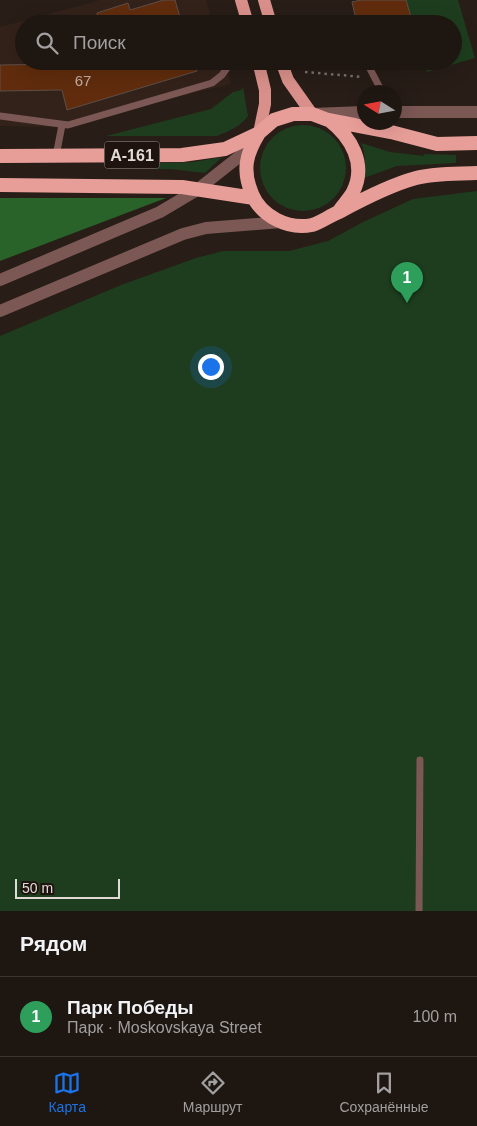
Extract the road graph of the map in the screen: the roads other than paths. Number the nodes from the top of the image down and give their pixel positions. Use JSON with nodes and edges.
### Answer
{"nodes":[{"id":1,"x":241,"y":0,"type":"edge"},
{"id":2,"x":264,"y":0,"type":"edge"},
{"id":3,"x":245,"y":15,"type":"edge"},
{"id":4,"x":269,"y":15,"type":"edge"},
{"id":5,"x":226,"y":70,"type":"edge"},
{"id":6,"x":260,"y":70,"type":"edge"},
{"id":7,"x":284,"y":70,"type":"edge"},
{"id":8,"x":370,"y":70,"type":"edge"},
{"id":9,"x":378,"y":85,"type":"edge"},
{"id":10,"x":357,"y":112,"type":"edge"},
{"id":11,"x":402,"y":112,"type":"edge"},
{"id":12,"x":477,"y":112,"type":"edge"},
{"id":13,"x":312,"y":114,"type":"junction"},
{"id":14,"x":0,"y":116,"type":"edge"},
{"id":15,"x":328,"y":120,"type":"junction"},
{"id":16,"x":62,"y":125,"type":"junction"},
{"id":17,"x":259,"y":133,"type":"junction"},
{"id":18,"x":477,"y":143,"type":"edge"},
{"id":19,"x":250,"y":148,"type":"junction"},
{"id":20,"x":0,"y":156,"type":"edge"},
{"id":21,"x":56,"y":156,"type":"junction"},
{"id":22,"x":477,"y":173,"type":"edge"},
{"id":23,"x":0,"y":185,"type":"edge"},
{"id":24,"x":197,"y":190,"type":"junction"},
{"id":25,"x":254,"y":198,"type":"junction"},
{"id":26,"x":338,"y":212,"type":"junction"},
{"id":27,"x":281,"y":222,"type":"junction"},
{"id":28,"x":0,"y":280,"type":"edge"},
{"id":29,"x":0,"y":311,"type":"edge"},
{"id":30,"x":420,"y":760,"type":"dead end"},
{"id":31,"x":419,"y":911,"type":"edge"}],
"edges":[{"from":1,"to":3,"type":"main road"},
{"from":2,"to":4,"type":"main road"},
{"from":5,"to":16,"type":"lane"},
{"from":6,"to":17,"type":"main road"},
{"from":7,"to":13,"type":"main road"},
{"from":8,"to":9,"type":"lane"},
{"from":10,"to":13,"type":"street"},
{"from":11,"to":12,"type":"street"},
{"from":13,"to":15,"type":"highway","number":"А-161"},
{"from":13,"to":17,"type":"highway","number":"А-161"},
{"from":14,"to":16,"type":"lane"},
{"from":15,"to":18,"type":"highway","number":"А-161"},
{"from":15,"to":26,"type":"highway","number":"А-161"},
{"from":16,"to":21,"type":"lane"},
{"from":17,"to":19,"type":"highway","number":"А-161"},
{"from":17,"to":21,"type":"highway","number":"А-161"},
{"from":19,"to":24,"type":"street"},
{"from":19,"to":25,"type":"highway","number":"А-161"},
{"from":20,"to":21,"type":"highway","number":"А-161"},
{"from":22,"to":26,"type":"highway","number":"А-161"},
{"from":23,"to":24,"type":"highway","number":"А-161"},
{"from":24,"to":25,"type":"highway","number":"А-161"},
{"from":24,"to":28,"type":"street"},
{"from":25,"to":27,"type":"highway","number":"А-161"},
{"from":26,"to":27,"type":"highway","number":"А-161"},
{"from":27,"to":29,"type":"street"},
{"from":30,"to":31,"type":"lane"}]}
